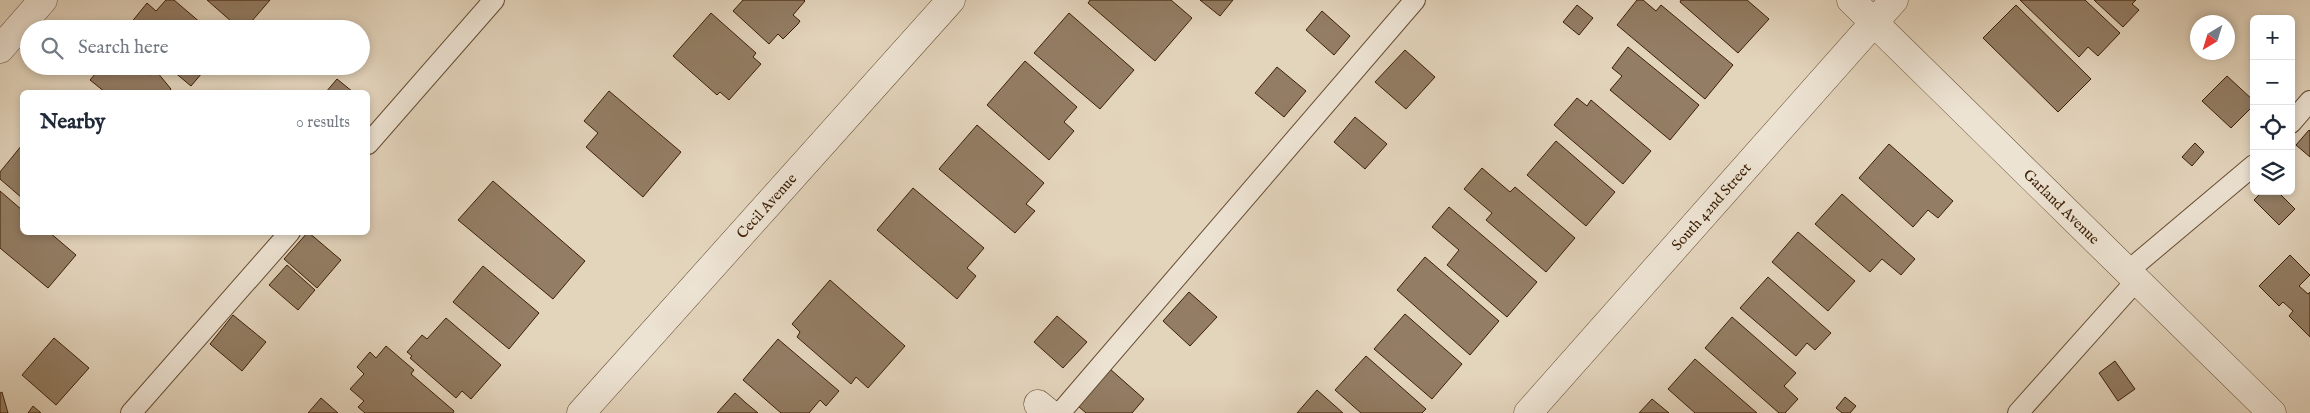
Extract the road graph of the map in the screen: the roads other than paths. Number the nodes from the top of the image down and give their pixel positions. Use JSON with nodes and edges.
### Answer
{"nodes":[{"id":1,"x":43,"y":0,"type":"edge"},
{"id":2,"x":494,"y":0,"type":"edge"},
{"id":3,"x":951,"y":0,"type":"edge"},
{"id":4,"x":1416,"y":0,"type":"edge"},
{"id":5,"x":1851,"y":0,"type":"edge"},
{"id":6,"x":1894,"y":0,"type":"edge"},
{"id":7,"x":25,"y":20,"type":"edge"},
{"id":8,"x":1873,"y":23,"type":"junction"},
{"id":9,"x":20,"y":26,"type":"edge"},
{"id":10,"x":0,"y":49,"type":"edge"},
{"id":11,"x":2310,"y":102,"type":"edge"},
{"id":12,"x":2295,"y":119,"type":"edge"},
{"id":13,"x":370,"y":142,"type":"edge"},
{"id":14,"x":2250,"y":168,"type":"edge"},
{"id":15,"x":287,"y":235,"type":"edge"},
{"id":16,"x":2132,"y":276,"type":"junction"},
{"id":17,"x":1049,"y":410,"type":"edge"},
{"id":18,"x":131,"y":413,"type":"edge"},
{"id":19,"x":580,"y":413,"type":"edge"},
{"id":20,"x":1528,"y":413,"type":"edge"},
{"id":21,"x":2018,"y":413,"type":"edge"},
{"id":22,"x":2272,"y":413,"type":"edge"}],
"edges":[{"from":1,"to":7,"type":"street"},
{"from":2,"to":13,"type":"lane"},
{"from":3,"to":19,"type":"street","name":"Cecil Avenue"},
{"from":4,"to":17,"type":"lane"},
{"from":5,"to":8,"type":"street","name":"Garland Avenue"},
{"from":6,"to":8,"type":"street","name":"South 42nd Street"},
{"from":8,"to":16,"type":"street","name":"Garland Avenue"},
{"from":8,"to":20,"type":"street","name":"South 42nd Street"},
{"from":9,"to":10,"type":"street"},
{"from":11,"to":12,"type":"lane"},
{"from":14,"to":16,"type":"lane"},
{"from":15,"to":18,"type":"lane"},
{"from":16,"to":21,"type":"lane"},
{"from":16,"to":22,"type":"street","name":"Garland Avenue"}]}
